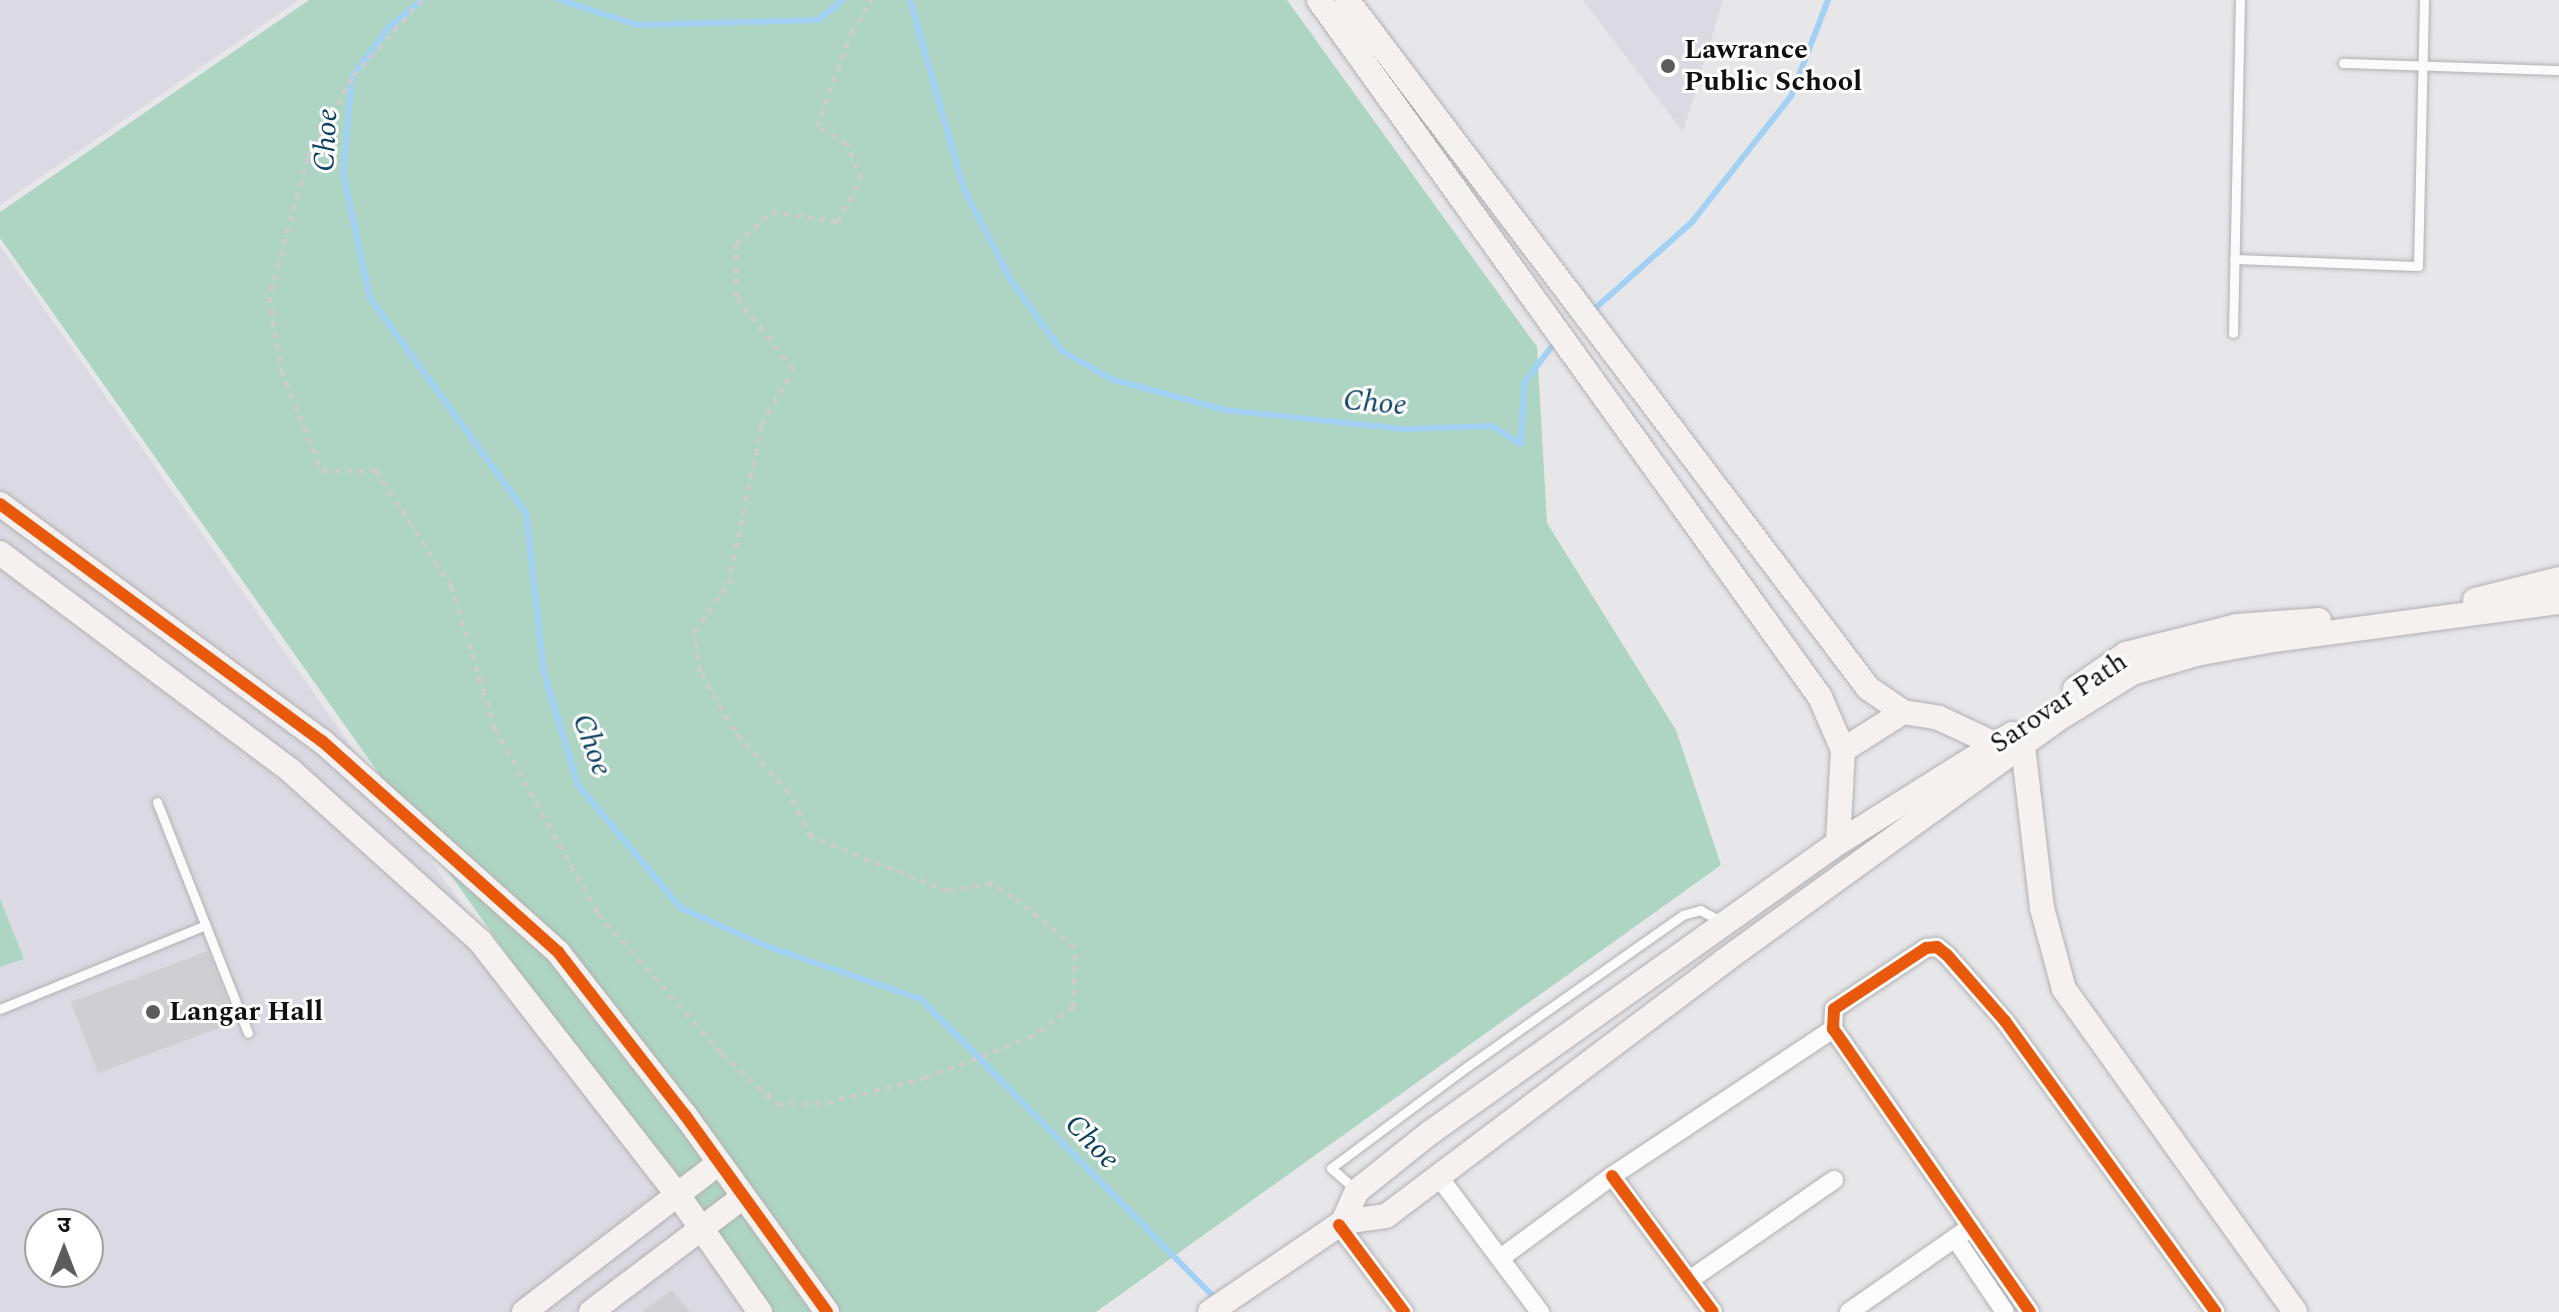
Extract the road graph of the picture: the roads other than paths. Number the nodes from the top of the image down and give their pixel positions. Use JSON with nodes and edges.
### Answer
{"nodes":[{"id":1,"x":1319,"y":0,"type":"edge"},
{"id":2,"x":1347,"y":0,"type":"edge"},
{"id":3,"x":2240,"y":0,"type":"edge"},
{"id":4,"x":2424,"y":0,"type":"edge"},
{"id":5,"x":2343,"y":63,"type":"dead end"},
{"id":6,"x":2423,"y":66,"type":"junction"},
{"id":7,"x":2559,"y":70,"type":"edge"},
{"id":8,"x":1453,"y":140,"type":"junction"},
{"id":9,"x":1432,"y":157,"type":"junction"},
{"id":10,"x":2234,"y":259,"type":"junction"},
{"id":11,"x":2233,"y":333,"type":"dead end"},
{"id":12,"x":1614,"y":352,"type":"junction"},
{"id":13,"x":1586,"y":372,"type":"junction"},
{"id":14,"x":0,"y":504,"type":"edge"},
{"id":15,"x":0,"y":553,"type":"edge"},
{"id":16,"x":2559,"y":579,"type":"edge"},
{"id":17,"x":2559,"y":602,"type":"edge"},
{"id":18,"x":1903,"y":712,"type":"junction"},
{"id":19,"x":1997,"y":745,"type":"junction"},
{"id":20,"x":2023,"y":746,"type":"junction"},
{"id":21,"x":1843,"y":750,"type":"junction"},
{"id":22,"x":157,"y":802,"type":"dead end"},
{"id":23,"x":1838,"y":843,"type":"junction"},
{"id":24,"x":1726,"y":924,"type":"junction"},
{"id":25,"x":206,"y":925,"type":"junction"},
{"id":26,"x":0,"y":1009,"type":"edge"},
{"id":27,"x":1833,"y":1029,"type":"junction"},
{"id":28,"x":248,"y":1033,"type":"dead end"},
{"id":29,"x":719,"y":1163,"type":"junction"},
{"id":30,"x":1612,"y":1176,"type":"junction"},
{"id":31,"x":1439,"y":1177,"type":"junction"},
{"id":32,"x":1834,"y":1180,"type":"dead end"},
{"id":33,"x":1357,"y":1191,"type":"junction"},
{"id":34,"x":678,"y":1195,"type":"junction"},
{"id":35,"x":743,"y":1197,"type":"junction"},
{"id":36,"x":1341,"y":1224,"type":"junction"},
{"id":37,"x":702,"y":1227,"type":"junction"},
{"id":38,"x":1971,"y":1227,"type":"junction"},
{"id":39,"x":1955,"y":1238,"type":"junction"},
{"id":40,"x":1502,"y":1257,"type":"junction"},
{"id":41,"x":590,"y":1264,"type":"junction"},
{"id":42,"x":1691,"y":1279,"type":"junction"},
{"id":43,"x":613,"y":1297,"type":"junction"},
{"id":44,"x":524,"y":1312,"type":"edge"},
{"id":45,"x":591,"y":1312,"type":"edge"},
{"id":46,"x":760,"y":1312,"type":"edge"},
{"id":47,"x":827,"y":1312,"type":"edge"},
{"id":48,"x":1210,"y":1312,"type":"edge"},
{"id":49,"x":1404,"y":1312,"type":"edge"},
{"id":50,"x":1540,"y":1312,"type":"edge"},
{"id":51,"x":1713,"y":1312,"type":"edge"},
{"id":52,"x":1849,"y":1312,"type":"edge"},
{"id":53,"x":2005,"y":1312,"type":"edge"},
{"id":54,"x":2030,"y":1312,"type":"edge"},
{"id":55,"x":2216,"y":1312,"type":"edge"},
{"id":56,"x":2295,"y":1312,"type":"edge"}],
"edges":[{"from":1,"to":9,"type":"main road"},
{"from":2,"to":8,"type":"main road"},
{"from":3,"to":10,"type":"lane"},
{"from":4,"to":6,"type":"lane"},
{"from":5,"to":6,"type":"lane"},
{"from":6,"to":7,"type":"lane"},
{"from":6,"to":10,"type":"lane"},
{"from":8,"to":9,"type":"main road"},
{"from":8,"to":12,"type":"main road"},
{"from":9,"to":13,"type":"main road"},
{"from":10,"to":11,"type":"lane"},
{"from":12,"to":13,"type":"main road"},
{"from":12,"to":18,"type":"main road"},
{"from":13,"to":21,"type":"main road"},
{"from":14,"to":29,"type":"main road"},
{"from":15,"to":34,"type":"main road"},
{"from":16,"to":19,"type":"main road","name":"Sarovar Path"},
{"from":17,"to":20,"type":"main road"},
{"from":18,"to":19,"type":"main road"},
{"from":18,"to":21,"type":"main road"},
{"from":19,"to":23,"type":"main road","name":"Sarovar Path"},
{"from":20,"to":31,"type":"main road"},
{"from":20,"to":56,"type":"main road"},
{"from":21,"to":23,"type":"main road"},
{"from":22,"to":25,"type":"lane"},
{"from":23,"to":24,"type":"main road","name":"Sarovar Path"},
{"from":24,"to":33,"type":"main road","name":"Sarovar Path"},
{"from":24,"to":33,"type":"lane"},
{"from":25,"to":26,"type":"lane"},
{"from":25,"to":28,"type":"lane"},
{"from":27,"to":30,"type":"street"},
{"from":27,"to":38,"type":"street"},
{"from":27,"to":55,"type":"street"},
{"from":29,"to":34,"type":"main road"},
{"from":29,"to":35,"type":"main road"},
{"from":30,"to":40,"type":"street"},
{"from":30,"to":42,"type":"street"},
{"from":31,"to":36,"type":"main road"},
{"from":31,"to":40,"type":"street"},
{"from":32,"to":42,"type":"street"},
{"from":33,"to":36,"type":"main road"},
{"from":34,"to":37,"type":"main road"},
{"from":34,"to":41,"type":"main road"},
{"from":35,"to":37,"type":"main road"},
{"from":35,"to":47,"type":"main road"},
{"from":36,"to":48,"type":"main road"},
{"from":36,"to":49,"type":"street"},
{"from":37,"to":43,"type":"main road"},
{"from":37,"to":46,"type":"main road"},
{"from":38,"to":39,"type":"street"},
{"from":38,"to":54,"type":"street"},
{"from":39,"to":52,"type":"street"},
{"from":39,"to":53,"type":"street"},
{"from":40,"to":50,"type":"street"},
{"from":41,"to":43,"type":"main road"},
{"from":41,"to":44,"type":"main road"},
{"from":42,"to":51,"type":"street"},
{"from":43,"to":45,"type":"main road"}]}
